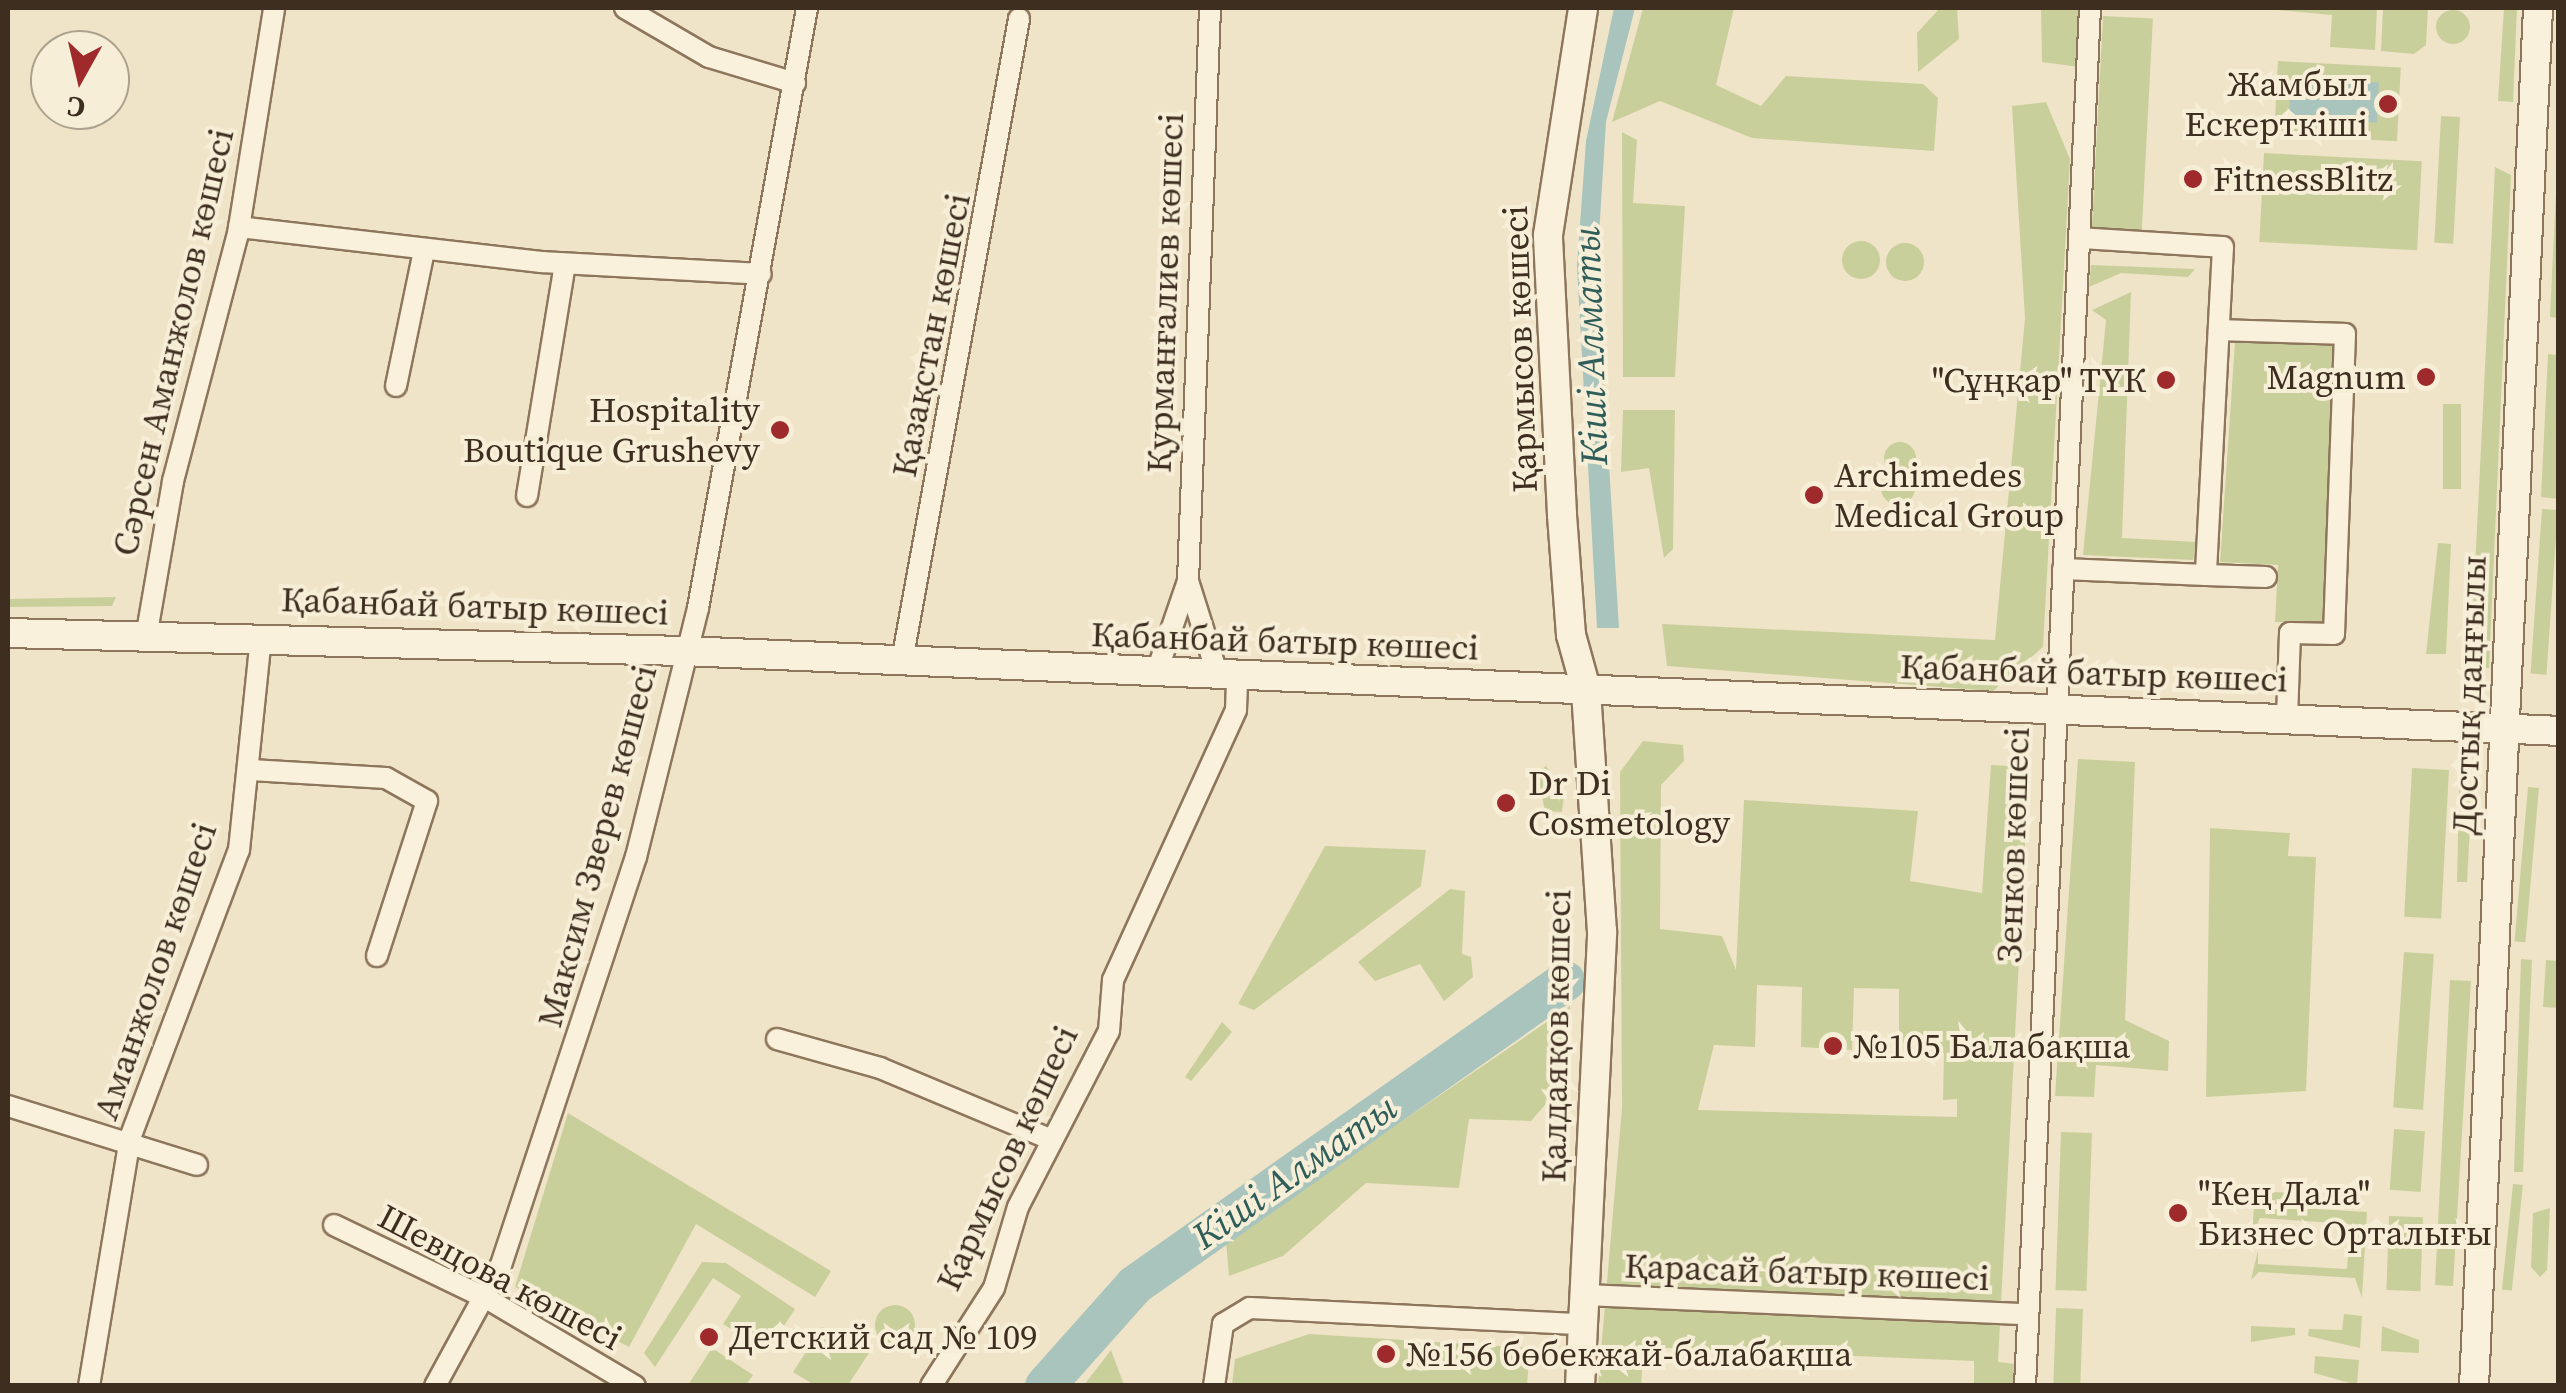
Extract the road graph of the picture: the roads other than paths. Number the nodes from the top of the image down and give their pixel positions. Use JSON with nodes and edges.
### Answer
{"nodes":[{"id":1,"x":274,"y":8,"type":"edge"},
{"id":2,"x":625,"y":8,"type":"edge"},
{"id":3,"x":807,"y":8,"type":"edge"},
{"id":4,"x":1210,"y":8,"type":"edge"},
{"id":5,"x":1583,"y":8,"type":"edge"},
{"id":6,"x":2090,"y":8,"type":"edge"},
{"id":7,"x":2538,"y":8,"type":"edge"},
{"id":8,"x":1020,"y":20,"type":"dead end"},
{"id":9,"x":794,"y":83,"type":"junction"},
{"id":10,"x":239,"y":227,"type":"junction"},
{"id":11,"x":2080,"y":238,"type":"junction"},
{"id":12,"x":424,"y":250,"type":"junction"},
{"id":13,"x":565,"y":264,"type":"junction"},
{"id":14,"x":761,"y":274,"type":"junction"},
{"id":15,"x":2219,"y":330,"type":"junction"},
{"id":16,"x":396,"y":386,"type":"dead end"},
{"id":17,"x":527,"y":496,"type":"dead end"},
{"id":18,"x":2064,"y":569,"type":"junction"},
{"id":19,"x":2206,"y":575,"type":"junction"},
{"id":20,"x":2266,"y":578,"type":"dead end"},
{"id":21,"x":1188,"y":581,"type":"junction"},
{"id":22,"x":147,"y":632,"type":"junction"},
{"id":23,"x":8,"y":633,"type":"edge"},
{"id":24,"x":261,"y":637,"type":"junction"},
{"id":25,"x":684,"y":651,"type":"junction"},
{"id":26,"x":902,"y":661,"type":"junction"},
{"id":27,"x":1156,"y":674,"type":"junction"},
{"id":28,"x":1228,"y":677,"type":"junction"},
{"id":29,"x":1586,"y":689,"type":"junction"},
{"id":30,"x":2050,"y":708,"type":"junction"},
{"id":31,"x":2288,"y":718,"type":"junction"},
{"id":32,"x":2505,"y":728,"type":"junction"},
{"id":33,"x":2558,"y":732,"type":"edge"},
{"id":34,"x":250,"y":770,"type":"junction"},
{"id":35,"x":377,"y":956,"type":"dead end"},
{"id":36,"x":777,"y":1039,"type":"dead end"},
{"id":37,"x":8,"y":1106,"type":"edge"},
{"id":38,"x":130,"y":1138,"type":"junction"},
{"id":39,"x":1052,"y":1140,"type":"junction"},
{"id":40,"x":197,"y":1165,"type":"dead end"},
{"id":41,"x":334,"y":1226,"type":"dead end"},
{"id":42,"x":1584,"y":1295,"type":"junction"},
{"id":43,"x":486,"y":1298,"type":"junction"},
{"id":44,"x":2028,"y":1314,"type":"junction"},
{"id":45,"x":1582,"y":1324,"type":"junction"},
{"id":46,"x":89,"y":1386,"type":"edge"},
{"id":47,"x":435,"y":1386,"type":"edge"},
{"id":48,"x":634,"y":1386,"type":"edge"},
{"id":49,"x":931,"y":1386,"type":"edge"},
{"id":50,"x":1214,"y":1386,"type":"edge"},
{"id":51,"x":1580,"y":1386,"type":"edge"},
{"id":52,"x":2025,"y":1386,"type":"edge"},
{"id":53,"x":2474,"y":1386,"type":"edge"}],
"edges":[{"from":1,"to":10,"type":"street","name":"Сәрсен Аманжолов көшесі"},
{"from":2,"to":9,"type":"street"},
{"from":3,"to":9,"type":"street","name":"Максим Зверев көшесі"},
{"from":4,"to":21,"type":"street","name":"Қурманғалиев көшесі"},
{"from":5,"to":29,"type":"street","name":"Қармысов көшесі"},
{"from":6,"to":11,"type":"street","name":"Зенков көшесі"},
{"from":7,"to":32,"type":"street","name":"Достық даңғылы"},
{"from":8,"to":26,"type":"street","name":"Қазақстан көшесі"},
{"from":9,"to":14,"type":"street","name":"Максим Зверев көшесі"},
{"from":10,"to":12,"type":"street"},
{"from":10,"to":22,"type":"street","name":"Сәрсен Аманжолов көшесі"},
{"from":11,"to":15,"type":"street"},
{"from":11,"to":18,"type":"street","name":"Зенков көшесі"},
{"from":12,"to":13,"type":"street"},
{"from":12,"to":16,"type":"street"},
{"from":13,"to":14,"type":"street"},
{"from":13,"to":17,"type":"street"},
{"from":14,"to":25,"type":"street","name":"Максим Зверев көшесі"},
{"from":15,"to":19,"type":"street"},
{"from":15,"to":31,"type":"street"},
{"from":18,"to":19,"type":"street"},
{"from":18,"to":30,"type":"street","name":"Зенков көшесі"},
{"from":19,"to":20,"type":"street"},
{"from":21,"to":27,"type":"street"},
{"from":21,"to":28,"type":"street"},
{"from":22,"to":23,"type":"street","name":"Қабанбай батыр көшесі"},
{"from":22,"to":24,"type":"street","name":"Қабанбай батыр көшесі"},
{"from":24,"to":25,"type":"street","name":"Қабанбай батыр көшесі"},
{"from":24,"to":34,"type":"street","name":"Аманжолов көшесі"},
{"from":25,"to":26,"type":"street","name":"Қабанбай батыр көшесі"},
{"from":25,"to":43,"type":"street","name":"Максим Зверев көшесі"},
{"from":26,"to":27,"type":"street","name":"Қабанбай батыр көшесі"},
{"from":27,"to":28,"type":"street","name":"Қабанбай батыр көшесі"},
{"from":28,"to":29,"type":"street","name":"Қабанбай батыр көшесі"},
{"from":28,"to":39,"type":"street","name":"Қармысов көшесі"},
{"from":29,"to":30,"type":"street","name":"Қабанбай батыр көшесі"},
{"from":29,"to":42,"type":"street","name":"Қалдаяқов көшесі"},
{"from":30,"to":31,"type":"street","name":"Қабанбай батыр көшесі"},
{"from":30,"to":44,"type":"street","name":"Зенков көшесі"},
{"from":31,"to":32,"type":"street","name":"Қабанбай батыр көшесі"},
{"from":32,"to":33,"type":"street","name":"Қабанбай батыр көшесі"},
{"from":32,"to":53,"type":"street","name":"Достық даңғылы"},
{"from":34,"to":35,"type":"street"},
{"from":34,"to":38,"type":"street","name":"Аманжолов көшесі"},
{"from":36,"to":39,"type":"street"},
{"from":37,"to":38,"type":"street"},
{"from":38,"to":40,"type":"street"},
{"from":38,"to":46,"type":"street","name":"Аманжолов көшесі"},
{"from":39,"to":49,"type":"street","name":"Қармысов көшесі"},
{"from":41,"to":43,"type":"street","name":"Шевцова көшесі"},
{"from":42,"to":44,"type":"street","name":"Қарасай батыр көшесі"},
{"from":42,"to":45,"type":"street","name":"Қалдаяқов көшесі"},
{"from":43,"to":47,"type":"street","name":"Максим Зверев көшесі"},
{"from":43,"to":48,"type":"street","name":"Шевцова көшесі"},
{"from":44,"to":52,"type":"street","name":"Зенков көшесі"},
{"from":45,"to":50,"type":"street"},
{"from":45,"to":51,"type":"street","name":"Қалдаяқов көшесі"}]}
